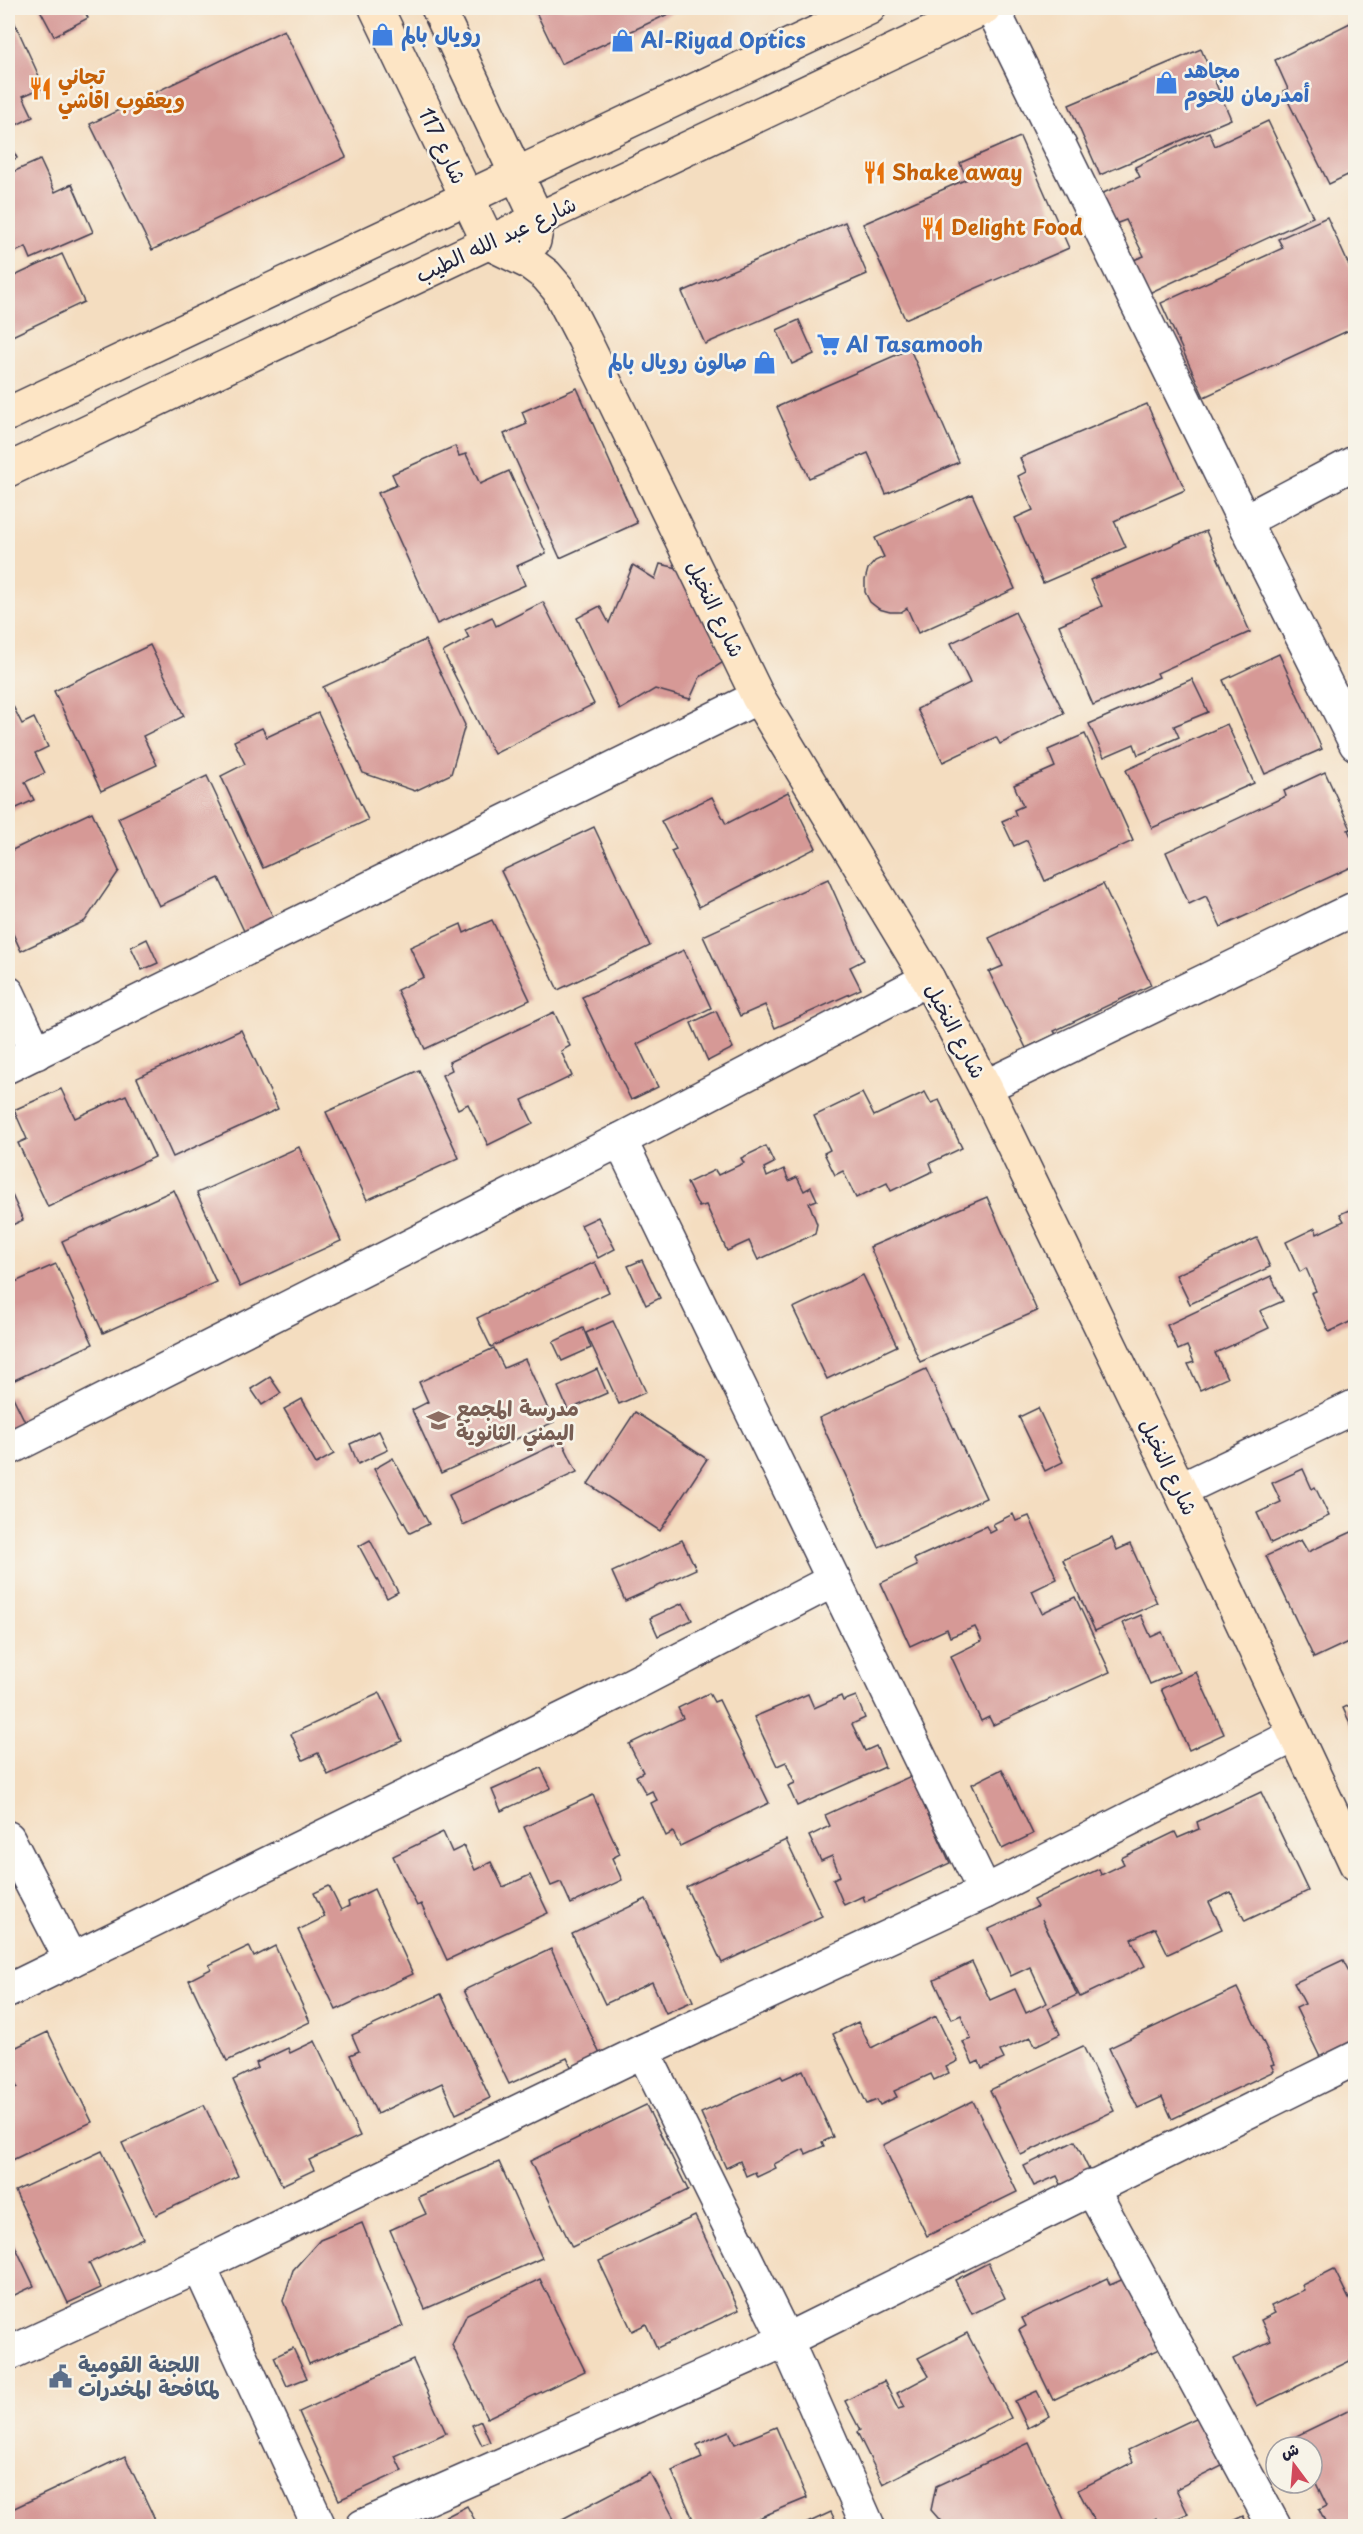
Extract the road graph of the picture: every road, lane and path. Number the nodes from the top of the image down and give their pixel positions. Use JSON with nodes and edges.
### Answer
{"nodes":[{"id":1,"x":376,"y":8,"type":"edge"},
{"id":2,"x":438,"y":8,"type":"edge"},
{"id":3,"x":869,"y":8,"type":"edge"},
{"id":4,"x":984,"y":8,"type":"edge"},
{"id":5,"x":992,"y":8,"type":"edge"},
{"id":6,"x":516,"y":174,"type":"junction"},
{"id":7,"x":466,"y":198,"type":"junction"},
{"id":8,"x":538,"y":220,"type":"junction"},
{"id":9,"x":489,"y":243,"type":"junction"},
{"id":10,"x":530,"y":263,"type":"junction"},
{"id":11,"x":8,"y":414,"type":"edge"},
{"id":12,"x":1356,"y":462,"type":"edge"},
{"id":13,"x":8,"y":470,"type":"edge"},
{"id":14,"x":1244,"y":521,"type":"junction"},
{"id":15,"x":758,"y":697,"type":"junction"},
{"id":16,"x":1356,"y":744,"type":"edge"},
{"id":17,"x":1356,"y":908,"type":"edge"},
{"id":18,"x":928,"y":979,"type":"junction"},
{"id":19,"x":8,"y":993,"type":"edge"},
{"id":20,"x":22,"y":1059,"type":"edge"},
{"id":21,"x":985,"y":1087,"type":"junction"},
{"id":22,"x":620,"y":1140,"type":"junction"},
{"id":23,"x":1356,"y":1406,"type":"edge"},
{"id":24,"x":8,"y":1449,"type":"edge"},
{"id":25,"x":1180,"y":1490,"type":"junction"},
{"id":26,"x":834,"y":1580,"type":"junction"},
{"id":27,"x":1293,"y":1736,"type":"junction"},
{"id":28,"x":8,"y":1838,"type":"edge"},
{"id":29,"x":1356,"y":1864,"type":"edge"},
{"id":30,"x":985,"y":1892,"type":"junction"},
{"id":31,"x":71,"y":1960,"type":"junction"},
{"id":32,"x":8,"y":1991,"type":"edge"},
{"id":33,"x":644,"y":2051,"type":"junction"},
{"id":34,"x":1356,"y":2058,"type":"edge"},
{"id":35,"x":1091,"y":2187,"type":"junction"},
{"id":36,"x":199,"y":2266,"type":"junction"},
{"id":37,"x":786,"y":2340,"type":"junction"},
{"id":38,"x":8,"y":2354,"type":"edge"},
{"id":39,"x":319,"y":2526,"type":"edge"},
{"id":40,"x":363,"y":2526,"type":"edge"},
{"id":41,"x":868,"y":2526,"type":"edge"},
{"id":42,"x":1274,"y":2526,"type":"edge"}],
"edges":[{"from":1,"to":7,"type":"street","name":"شارع 117"},
{"from":2,"to":6,"type":"street"},
{"from":3,"to":6,"type":"street"},
{"from":4,"to":8,"type":"street","name":"شارع عبد الله الطيب"},
{"from":5,"to":14,"type":"street"},
{"from":6,"to":7,"type":"street"},
{"from":6,"to":8,"type":"street"},
{"from":7,"to":9,"type":"street","name":"شارع 117"},
{"from":7,"to":11,"type":"street"},
{"from":8,"to":9,"type":"street","name":"شارع عبد الله الطيب"},
{"from":8,"to":10,"type":"street"},
{"from":9,"to":10,"type":"street"},
{"from":9,"to":13,"type":"street","name":"شارع عبد الله الطيب"},
{"from":10,"to":15,"type":"street","name":"شارع النخيل"},
{"from":12,"to":14,"type":"street"},
{"from":14,"to":16,"type":"street"},
{"from":15,"to":18,"type":"street","name":"شارع النخيل"},
{"from":15,"to":20,"type":"street"},
{"from":17,"to":21,"type":"street"},
{"from":18,"to":21,"type":"street","name":"شارع النخيل"},
{"from":18,"to":22,"type":"street"},
{"from":19,"to":20,"type":"street"},
{"from":21,"to":25,"type":"street","name":"شارع النخيل"},
{"from":22,"to":24,"type":"street"},
{"from":22,"to":26,"type":"street"},
{"from":23,"to":25,"type":"street"},
{"from":25,"to":27,"type":"street","name":"شارع النخيل"},
{"from":26,"to":30,"type":"street"},
{"from":26,"to":31,"type":"street"},
{"from":27,"to":29,"type":"street","name":"شارع النخيل"},
{"from":27,"to":30,"type":"street"},
{"from":28,"to":31,"type":"street"},
{"from":30,"to":33,"type":"street"},
{"from":31,"to":32,"type":"street"},
{"from":33,"to":36,"type":"street"},
{"from":33,"to":37,"type":"street"},
{"from":34,"to":35,"type":"street"},
{"from":35,"to":37,"type":"street"},
{"from":35,"to":42,"type":"street"},
{"from":36,"to":38,"type":"street"},
{"from":36,"to":39,"type":"street"},
{"from":37,"to":40,"type":"street"},
{"from":37,"to":41,"type":"street"}]}
